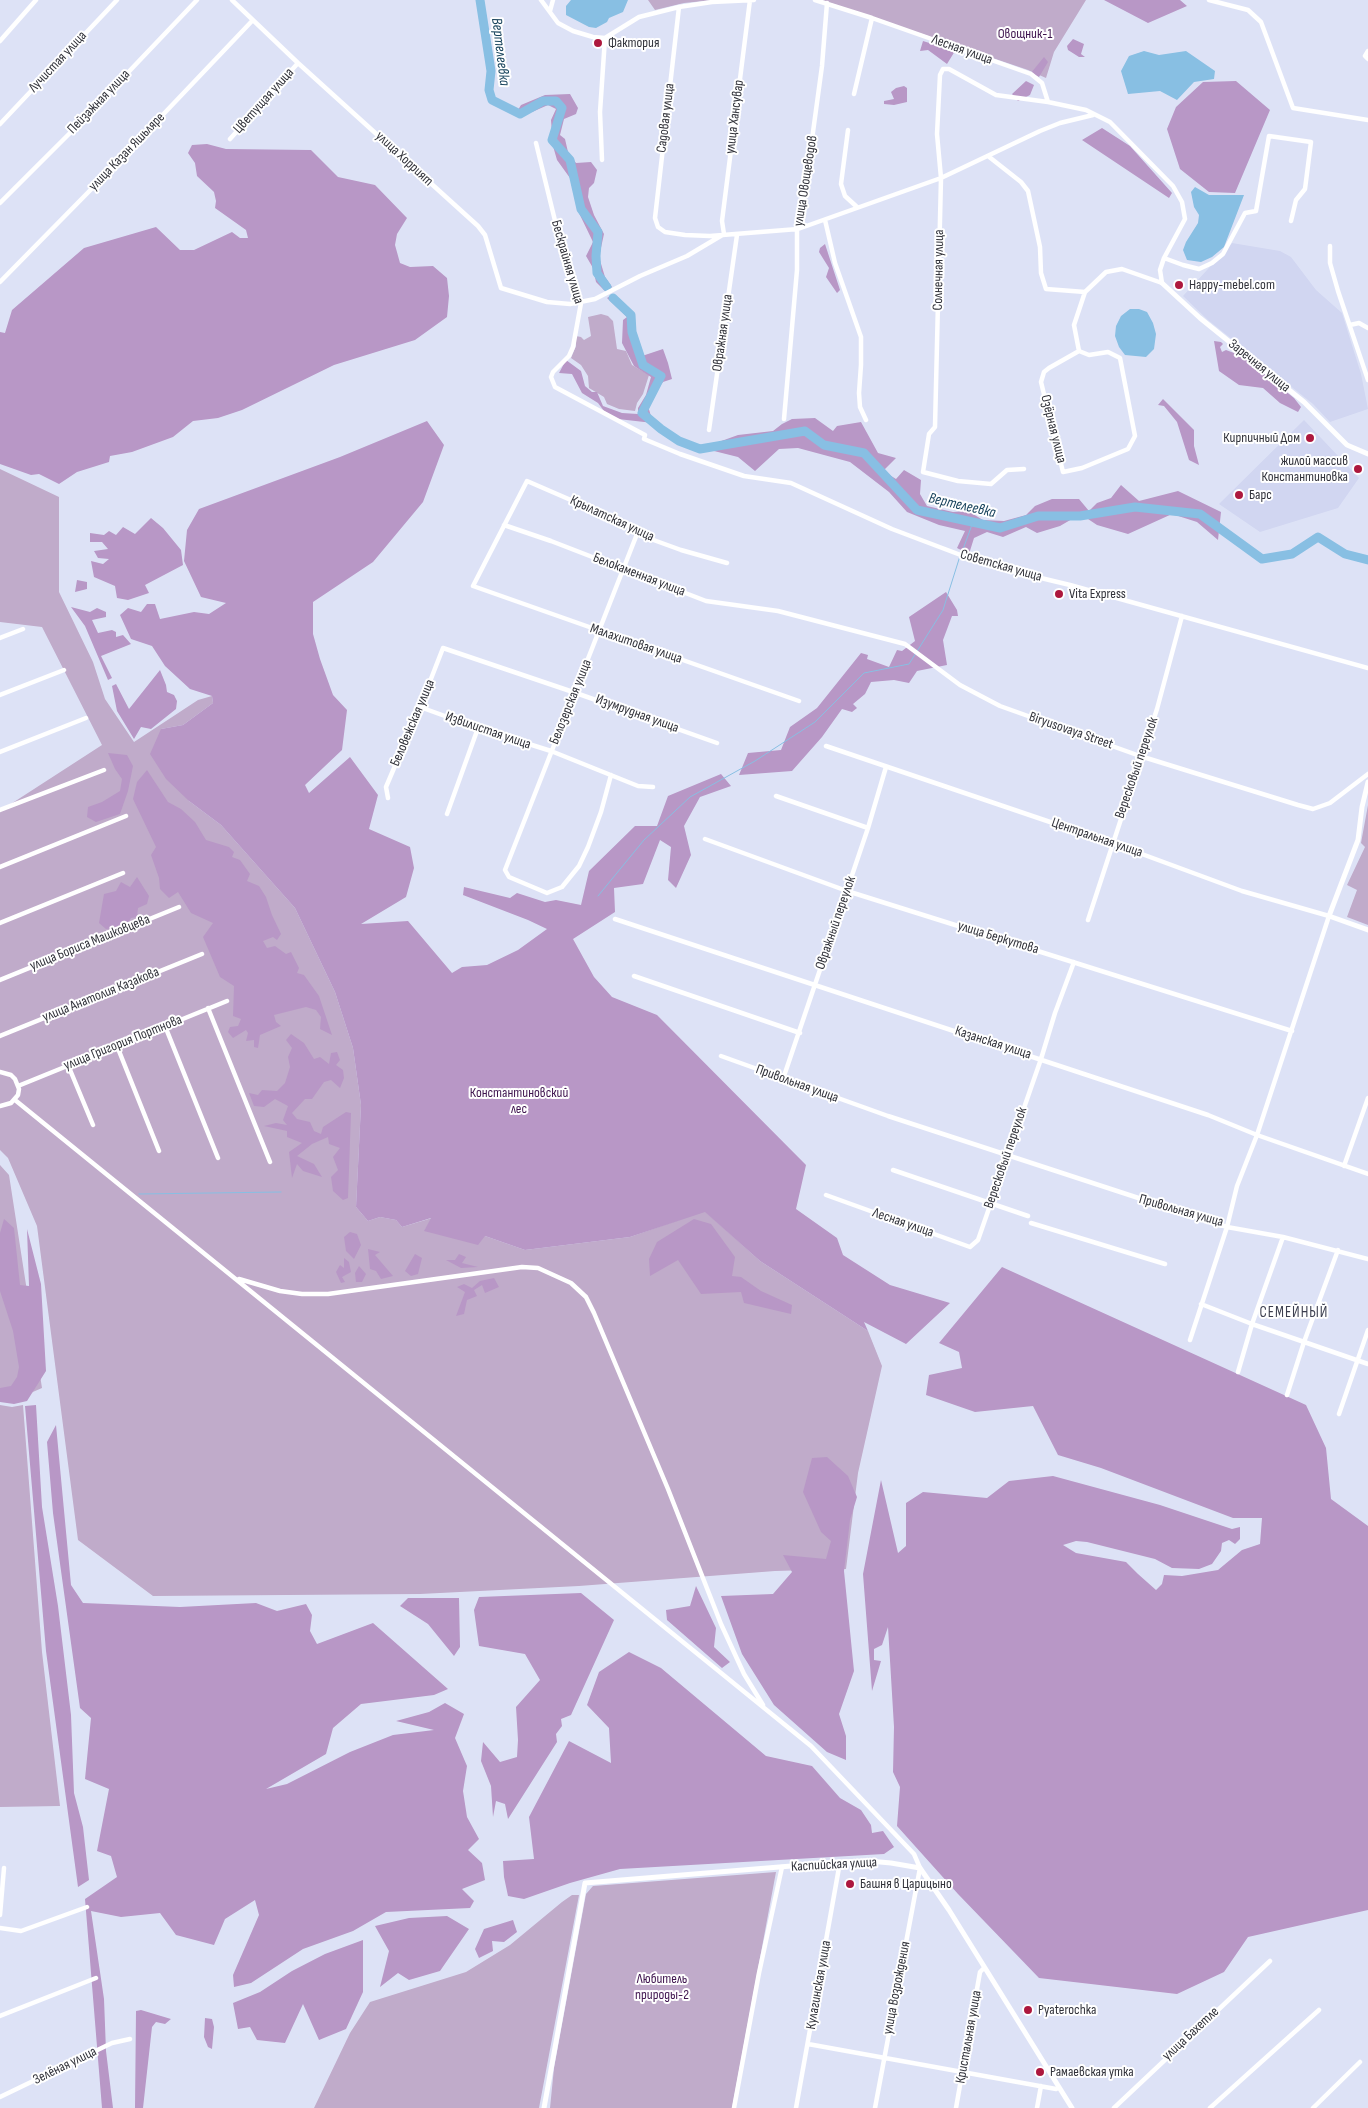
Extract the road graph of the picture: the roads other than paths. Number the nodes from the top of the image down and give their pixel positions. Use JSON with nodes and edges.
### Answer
{"nodes":[{"id":1,"x":36,"y":0,"type":"edge"},
{"id":2,"x":117,"y":0,"type":"edge"},
{"id":3,"x":197,"y":0,"type":"edge"},
{"id":4,"x":232,"y":0,"type":"edge"},
{"id":5,"x":541,"y":0,"type":"edge"},
{"id":6,"x":553,"y":0,"type":"edge"},
{"id":7,"x":752,"y":0,"type":"edge"},
{"id":8,"x":815,"y":0,"type":"edge"},
{"id":9,"x":1209,"y":0,"type":"edge"},
{"id":10,"x":827,"y":3,"type":"junction"},
{"id":11,"x":679,"y":8,"type":"junction"},
{"id":12,"x":550,"y":11,"type":"junction"},
{"id":13,"x":872,"y":18,"type":"junction"},
{"id":14,"x":252,"y":20,"type":"junction"},
{"id":15,"x":605,"y":38,"type":"junction"},
{"id":16,"x":0,"y":41,"type":"edge"},
{"id":17,"x":1368,"y":51,"type":"edge"},
{"id":18,"x":1368,"y":59,"type":"edge"},
{"id":19,"x":298,"y":64,"type":"junction"},
{"id":20,"x":854,"y":94,"type":"dead end"},
{"id":21,"x":1048,"y":102,"type":"junction"},
{"id":22,"x":1093,"y":115,"type":"junction"},
{"id":23,"x":1368,"y":120,"type":"edge"},
{"id":24,"x":0,"y":124,"type":"edge"},
{"id":25,"x":848,"y":130,"type":"dead end"},
{"id":26,"x":230,"y":139,"type":"dead end"},
{"id":27,"x":536,"y":143,"type":"dead end"},
{"id":28,"x":988,"y":156,"type":"junction"},
{"id":29,"x":602,"y":160,"type":"dead end"},
{"id":30,"x":941,"y":178,"type":"junction"},
{"id":31,"x":0,"y":203,"type":"edge"},
{"id":32,"x":856,"y":208,"type":"junction"},
{"id":33,"x":825,"y":220,"type":"junction"},
{"id":34,"x":1291,"y":221,"type":"dead end"},
{"id":35,"x":798,"y":229,"type":"junction"},
{"id":36,"x":724,"y":234,"type":"junction"},
{"id":37,"x":738,"y":235,"type":"junction"},
{"id":38,"x":1330,"y":246,"type":"dead end"},
{"id":39,"x":1164,"y":258,"type":"junction"},
{"id":40,"x":0,"y":282,"type":"edge"},
{"id":41,"x":1162,"y":283,"type":"junction"},
{"id":42,"x":1085,"y":292,"type":"junction"},
{"id":43,"x":581,"y":303,"type":"junction"},
{"id":44,"x":1350,"y":325,"type":"junction"},
{"id":45,"x":1368,"y":328,"type":"edge"},
{"id":46,"x":1079,"y":351,"type":"junction"},
{"id":47,"x":1368,"y":380,"type":"edge"},
{"id":48,"x":784,"y":418,"type":"dead end"},
{"id":49,"x":866,"y":420,"type":"dead end"},
{"id":50,"x":709,"y":430,"type":"dead end"},
{"id":51,"x":644,"y":439,"type":"joint"},
{"id":52,"x":1368,"y":454,"type":"edge"},
{"id":53,"x":1024,"y":469,"type":"dead end"},
{"id":54,"x":504,"y":525,"type":"junction"},
{"id":55,"x":637,"y":534,"type":"junction"},
{"id":56,"x":727,"y":563,"type":"dead end"},
{"id":57,"x":624,"y":570,"type":"junction"},
{"id":58,"x":778,"y":611,"type":"joint"},
{"id":59,"x":1182,"y":616,"type":"junction"},
{"id":60,"x":23,"y":629,"type":"dead end"},
{"id":61,"x":600,"y":631,"type":"junction"},
{"id":62,"x":0,"y":638,"type":"edge"},
{"id":63,"x":442,"y":648,"type":"joint"},
{"id":64,"x":1368,"y":668,"type":"edge"},
{"id":65,"x":64,"y":670,"type":"dead end"},
{"id":66,"x":576,"y":692,"type":"junction"},
{"id":67,"x":0,"y":695,"type":"edge"},
{"id":68,"x":799,"y":701,"type":"dead end"},
{"id":69,"x":420,"y":707,"type":"junction"},
{"id":70,"x":86,"y":718,"type":"dead end"},
{"id":71,"x":478,"y":728,"type":"junction"},
{"id":72,"x":717,"y":743,"type":"dead end"},
{"id":73,"x":826,"y":746,"type":"dead end"},
{"id":74,"x":0,"y":752,"type":"edge"},
{"id":75,"x":551,"y":752,"type":"junction"},
{"id":76,"x":1140,"y":756,"type":"junction"},
{"id":77,"x":886,"y":767,"type":"junction"},
{"id":78,"x":104,"y":770,"type":"dead end"},
{"id":79,"x":1368,"y":774,"type":"edge"},
{"id":80,"x":611,"y":775,"type":"junction"},
{"id":81,"x":1368,"y":782,"type":"edge"},
{"id":82,"x":653,"y":787,"type":"dead end"},
{"id":83,"x":776,"y":796,"type":"dead end"},
{"id":84,"x":388,"y":798,"type":"dead end"},
{"id":85,"x":0,"y":810,"type":"edge"},
{"id":86,"x":447,"y":814,"type":"dead end"},
{"id":87,"x":126,"y":816,"type":"dead end"},
{"id":88,"x":868,"y":828,"type":"junction"},
{"id":89,"x":705,"y":839,"type":"dead end"},
{"id":90,"x":1112,"y":843,"type":"junction"},
{"id":91,"x":0,"y":866,"type":"edge"},
{"id":92,"x":123,"y":873,"type":"dead end"},
{"id":93,"x":848,"y":891,"type":"junction"},
{"id":94,"x":179,"y":907,"type":"dead end"},
{"id":95,"x":1330,"y":916,"type":"junction"},
{"id":96,"x":615,"y":919,"type":"dead end"},
{"id":97,"x":1088,"y":920,"type":"dead end"},
{"id":98,"x":0,"y":923,"type":"edge"},
{"id":99,"x":1368,"y":930,"type":"edge"},
{"id":100,"x":202,"y":954,"type":"dead end"},
{"id":101,"x":1074,"y":962,"type":"junction"},
{"id":102,"x":634,"y":976,"type":"dead end"},
{"id":103,"x":0,"y":980,"type":"edge"},
{"id":104,"x":814,"y":986,"type":"junction"},
{"id":105,"x":227,"y":1001,"type":"dead end"},
{"id":106,"x":208,"y":1008,"type":"junction"},
{"id":107,"x":165,"y":1026,"type":"junction"},
{"id":108,"x":1292,"y":1032,"type":"junction"},
{"id":109,"x":800,"y":1033,"type":"junction"},
{"id":110,"x":0,"y":1036,"type":"edge"},
{"id":111,"x":117,"y":1046,"type":"junction"},
{"id":112,"x":721,"y":1056,"type":"dead end"},
{"id":113,"x":1041,"y":1059,"type":"junction"},
{"id":114,"x":68,"y":1065,"type":"junction"},
{"id":115,"x":0,"y":1072,"type":"edge"},
{"id":116,"x":783,"y":1079,"type":"junction"},
{"id":117,"x":18,"y":1086,"type":"junction"},
{"id":118,"x":1368,"y":1098,"type":"edge"},
{"id":119,"x":15,"y":1100,"type":"junction"},
{"id":120,"x":0,"y":1106,"type":"edge"},
{"id":121,"x":93,"y":1125,"type":"dead end"},
{"id":122,"x":1257,"y":1135,"type":"junction"},
{"id":123,"x":159,"y":1151,"type":"dead end"},
{"id":124,"x":1007,"y":1154,"type":"junction"},
{"id":125,"x":218,"y":1158,"type":"dead end"},
{"id":126,"x":270,"y":1162,"type":"dead end"},
{"id":127,"x":1344,"y":1166,"type":"junction"},
{"id":128,"x":893,"y":1170,"type":"dead end"},
{"id":129,"x":1368,"y":1174,"type":"edge"},
{"id":130,"x":826,"y":1195,"type":"dead end"},
{"id":131,"x":991,"y":1202,"type":"junction"},
{"id":132,"x":1028,"y":1216,"type":"dead end"},
{"id":133,"x":1031,"y":1223,"type":"dead end"},
{"id":134,"x":1227,"y":1227,"type":"junction"},
{"id":135,"x":1283,"y":1237,"type":"junction"},
{"id":136,"x":978,"y":1240,"type":"joint"},
{"id":137,"x":1338,"y":1250,"type":"junction"},
{"id":138,"x":1368,"y":1259,"type":"edge"},
{"id":139,"x":1164,"y":1264,"type":"dead end"},
{"id":140,"x":235,"y":1277,"type":"junction"},
{"id":141,"x":1201,"y":1304,"type":"junction"},
{"id":142,"x":1252,"y":1324,"type":"junction"},
{"id":143,"x":1368,"y":1330,"type":"edge"},
{"id":144,"x":1190,"y":1340,"type":"dead end"},
{"id":145,"x":1304,"y":1342,"type":"junction"},
{"id":146,"x":1357,"y":1361,"type":"junction"},
{"id":147,"x":1368,"y":1364,"type":"edge"},
{"id":148,"x":1238,"y":1372,"type":"dead end"},
{"id":149,"x":1287,"y":1395,"type":"dead end"},
{"id":150,"x":1339,"y":1414,"type":"dead end"},
{"id":151,"x":765,"y":1708,"type":"junction"},
{"id":152,"x":840,"y":1862,"type":"junction"},
{"id":153,"x":782,"y":1867,"type":"junction"},
{"id":154,"x":4,"y":1868,"type":"dead end"},
{"id":155,"x":920,"y":1868,"type":"junction"},
{"id":156,"x":87,"y":1907,"type":"dead end"},
{"id":157,"x":0,"y":1916,"type":"edge"},
{"id":158,"x":0,"y":1928,"type":"edge"},
{"id":159,"x":1270,"y":1961,"type":"dead end"},
{"id":160,"x":984,"y":1968,"type":"junction"},
{"id":161,"x":96,"y":1978,"type":"dead end"},
{"id":162,"x":1319,"y":2010,"type":"dead end"},
{"id":163,"x":0,"y":2016,"type":"edge"},
{"id":164,"x":130,"y":2039,"type":"dead end"},
{"id":165,"x":808,"y":2044,"type":"junction"},
{"id":166,"x":884,"y":2058,"type":"junction"},
{"id":167,"x":1360,"y":2062,"type":"dead end"},
{"id":168,"x":962,"y":2072,"type":"junction"},
{"id":169,"x":1041,"y":2086,"type":"junction"},
{"id":170,"x":1058,"y":2088,"type":"junction"},
{"id":171,"x":0,"y":2097,"type":"edge"},
{"id":172,"x":544,"y":2108,"type":"edge"},
{"id":173,"x":734,"y":2108,"type":"edge"},
{"id":174,"x":796,"y":2108,"type":"edge"},
{"id":175,"x":875,"y":2108,"type":"edge"},
{"id":176,"x":956,"y":2108,"type":"edge"},
{"id":177,"x":1037,"y":2108,"type":"edge"},
{"id":178,"x":1072,"y":2108,"type":"edge"},
{"id":179,"x":1114,"y":2108,"type":"edge"},
{"id":180,"x":1210,"y":2108,"type":"edge"},
{"id":181,"x":1313,"y":2108,"type":"edge"}],
"edges":[{"from":1,"to":16,"type":"street"},
{"from":2,"to":24,"type":"street","name":"Лучистая улица"},
{"from":3,"to":31,"type":"street","name":"Пейзажная улица"},
{"from":4,"to":14,"type":"street"},
{"from":5,"to":12,"type":"street"},
{"from":6,"to":12,"type":"street"},
{"from":7,"to":11,"type":"street"},
{"from":7,"to":36,"type":"street","name":"улица Хансувар"},
{"from":8,"to":10,"type":"street","name":"Лесная улица"},
{"from":9,"to":23,"type":"street"},
{"from":10,"to":13,"type":"street","name":"Лесная улица"},
{"from":10,"to":35,"type":"street","name":"улица Овощеводов"},
{"from":11,"to":15,"type":"street"},
{"from":11,"to":36,"type":"street","name":"Садовая улица"},
{"from":12,"to":15,"type":"street"},
{"from":13,"to":20,"type":"street"},
{"from":13,"to":21,"type":"street","name":"Лесная улица"},
{"from":14,"to":19,"type":"street","name":"улица Хоррият"},
{"from":14,"to":40,"type":"street","name":"улица Казан Яшьляре"},
{"from":15,"to":29,"type":"street"},
{"from":17,"to":18,"type":"street"},
{"from":19,"to":26,"type":"street","name":"Цветущая улица"},
{"from":19,"to":43,"type":"street","name":"улица Хоррият"},
{"from":21,"to":22,"type":"street"},
{"from":21,"to":30,"type":"street","name":"Солнечная улица"},
{"from":22,"to":28,"type":"street"},
{"from":22,"to":39,"type":"street"},
{"from":25,"to":32,"type":"street"},
{"from":27,"to":43,"type":"street","name":"Бескрайняя улица"},
{"from":28,"to":30,"type":"street"},
{"from":28,"to":42,"type":"street"},
{"from":30,"to":32,"type":"street"},
{"from":30,"to":53,"type":"street","name":"Солнечная улица"},
{"from":32,"to":33,"type":"street"},
{"from":33,"to":35,"type":"street"},
{"from":33,"to":49,"type":"street","name":"улица Овощеводов"},
{"from":34,"to":39,"type":"street"},
{"from":35,"to":37,"type":"street"},
{"from":35,"to":48,"type":"street","name":"улица Овощеводов"},
{"from":36,"to":37,"type":"street"},
{"from":36,"to":43,"type":"street"},
{"from":37,"to":50,"type":"street","name":"Овражная улица"},
{"from":38,"to":44,"type":"street"},
{"from":39,"to":41,"type":"street"},
{"from":41,"to":42,"type":"street"},
{"from":41,"to":52,"type":"street","name":"Заречная улица"},
{"from":42,"to":46,"type":"street"},
{"from":43,"to":51,"type":"street","name":"Бескрайняя улица"},
{"from":44,"to":45,"type":"street"},
{"from":44,"to":47,"type":"street"},
{"from":46,"to":46,"type":"street","name":"Озёрная улица"},
{"from":51,"to":59,"type":"street","name":"Советская улица"},
{"from":54,"to":55,"type":"street","name":"Крылатская улица"},
{"from":54,"to":57,"type":"street","name":"Белокаменная улица"},
{"from":54,"to":61,"type":"street","name":"Малахитовая улица"},
{"from":55,"to":56,"type":"street","name":"Крылатская улица"},
{"from":55,"to":57,"type":"street","name":"Белозерская улица"},
{"from":57,"to":58,"type":"street","name":"Белокаменная улица"},
{"from":57,"to":61,"type":"street","name":"Белозерская улица"},
{"from":58,"to":76,"type":"street","name":"Biryusovaya Street"},
{"from":59,"to":64,"type":"street","name":"Советская улица"},
{"from":59,"to":76,"type":"street","name":"Вересковый переулок"},
{"from":60,"to":62,"type":"street"},
{"from":61,"to":66,"type":"street","name":"Белозерская улица"},
{"from":61,"to":68,"type":"street","name":"Малахитовая улица"},
{"from":63,"to":66,"type":"street","name":"Изумрудная улица"},
{"from":63,"to":69,"type":"street","name":"Беловежская улица"},
{"from":65,"to":67,"type":"street"},
{"from":66,"to":72,"type":"street","name":"Изумрудная улица"},
{"from":66,"to":75,"type":"street","name":"Белозерская улица"},
{"from":69,"to":71,"type":"street","name":"Извилистая улица"},
{"from":69,"to":84,"type":"street","name":"Беловежская улица"},
{"from":70,"to":74,"type":"street"},
{"from":71,"to":75,"type":"street","name":"Извилистая улица"},
{"from":71,"to":86,"type":"street"},
{"from":73,"to":77,"type":"street","name":"Центральная улица"},
{"from":75,"to":80,"type":"street","name":"Извилистая улица"},
{"from":75,"to":80,"type":"street","name":"Белозерская улица"},
{"from":76,"to":79,"type":"street","name":"Biryusovaya Street"},
{"from":76,"to":90,"type":"street","name":"Вересковый переулок"},
{"from":77,"to":88,"type":"street","name":"Овражный переулок"},
{"from":77,"to":90,"type":"street","name":"Центральная улица"},
{"from":78,"to":85,"type":"street"},
{"from":80,"to":82,"type":"street","name":"Извилистая улица"},
{"from":81,"to":95,"type":"street","name":"Привольная улица"},
{"from":83,"to":88,"type":"street"},
{"from":87,"to":91,"type":"street"},
{"from":88,"to":93,"type":"street","name":"Овражный переулок"},
{"from":89,"to":93,"type":"street","name":"улица Беркутова"},
{"from":90,"to":95,"type":"street","name":"Центральная улица"},
{"from":90,"to":97,"type":"street","name":"Вересковый переулок"},
{"from":92,"to":98,"type":"street"},
{"from":93,"to":101,"type":"street","name":"улица Беркутова"},
{"from":93,"to":104,"type":"street","name":"Овражный переулок"},
{"from":94,"to":103,"type":"street","name":"улица Бориса Машковцева"},
{"from":95,"to":99,"type":"street","name":"Центральная улица"},
{"from":95,"to":108,"type":"street","name":"Привольная улица"},
{"from":96,"to":104,"type":"street","name":"Казанская улица"},
{"from":100,"to":110,"type":"street","name":"улица Анатолия Казакова"},
{"from":101,"to":108,"type":"street","name":"улица Беркутова"},
{"from":101,"to":113,"type":"street","name":"Вересковый переулок"},
{"from":102,"to":109,"type":"street"},
{"from":104,"to":109,"type":"street","name":"Овражный переулок"},
{"from":104,"to":113,"type":"street","name":"Казанская улица"},
{"from":105,"to":106,"type":"street","name":"улица Григория Портнова"},
{"from":106,"to":107,"type":"street","name":"улица Григория Портнова"},
{"from":106,"to":126,"type":"street"},
{"from":107,"to":111,"type":"street","name":"улица Григория Портнова"},
{"from":107,"to":125,"type":"street"},
{"from":108,"to":122,"type":"street","name":"Привольная улица"},
{"from":109,"to":116,"type":"street","name":"Овражный переулок"},
{"from":111,"to":114,"type":"street","name":"улица Григория Портнова"},
{"from":111,"to":123,"type":"street"},
{"from":112,"to":116,"type":"street","name":"Привольная улица"},
{"from":113,"to":122,"type":"street","name":"Казанская улица"},
{"from":113,"to":124,"type":"street","name":"Вересковый переулок"},
{"from":114,"to":117,"type":"street","name":"улица Григория Портнова"},
{"from":114,"to":121,"type":"street"},
{"from":115,"to":117,"type":"street"},
{"from":116,"to":124,"type":"street","name":"Привольная улица"},
{"from":117,"to":119,"type":"street"},
{"from":118,"to":127,"type":"street"},
{"from":119,"to":120,"type":"street"},
{"from":119,"to":140,"type":"street"},
{"from":122,"to":127,"type":"street","name":"Казанская улица"},
{"from":122,"to":134,"type":"street","name":"Привольная улица"},
{"from":124,"to":131,"type":"street","name":"Вересковый переулок"},
{"from":124,"to":134,"type":"street","name":"Привольная улица"},
{"from":127,"to":129,"type":"street","name":"Казанская улица"},
{"from":128,"to":131,"type":"street"},
{"from":130,"to":136,"type":"street","name":"Лесная улица"},
{"from":131,"to":132,"type":"street"},
{"from":131,"to":136,"type":"street","name":"Вересковый переулок"},
{"from":133,"to":139,"type":"street"},
{"from":134,"to":135,"type":"street"},
{"from":134,"to":141,"type":"street"},
{"from":135,"to":137,"type":"street"},
{"from":135,"to":142,"type":"street"},
{"from":137,"to":138,"type":"street"},
{"from":137,"to":145,"type":"street"},
{"from":140,"to":151,"type":"street"},
{"from":140,"to":151,"type":"street"},
{"from":141,"to":142,"type":"street"},
{"from":141,"to":144,"type":"street"},
{"from":142,"to":145,"type":"street"},
{"from":142,"to":148,"type":"street"},
{"from":143,"to":146,"type":"street"},
{"from":145,"to":146,"type":"street"},
{"from":145,"to":149,"type":"street"},
{"from":146,"to":147,"type":"street"},
{"from":146,"to":150,"type":"street"},
{"from":151,"to":155,"type":"street"},
{"from":152,"to":153,"type":"street","name":"Каспийская улица"},
{"from":152,"to":155,"type":"street","name":"Каспийская улица"},
{"from":152,"to":165,"type":"street","name":"Кулагинская улица"},
{"from":153,"to":172,"type":"street","name":"Каспийская улица"},
{"from":153,"to":173,"type":"street"},
{"from":154,"to":157,"type":"street"},
{"from":155,"to":160,"type":"street"},
{"from":155,"to":166,"type":"street","name":"улица Возрождения"},
{"from":156,"to":158,"type":"street"},
{"from":159,"to":179,"type":"street","name":"улица Бахетле"},
{"from":160,"to":168,"type":"street","name":"Кристальная улица"},
{"from":160,"to":170,"type":"street"},
{"from":161,"to":163,"type":"street"},
{"from":162,"to":180,"type":"street"},
{"from":164,"to":171,"type":"street","name":"Зелёная улица"},
{"from":165,"to":166,"type":"street"},
{"from":165,"to":174,"type":"street","name":"Кулагинская улица"},
{"from":166,"to":168,"type":"street"},
{"from":166,"to":175,"type":"street","name":"улица Возрождения"},
{"from":167,"to":181,"type":"street"},
{"from":168,"to":169,"type":"street"},
{"from":168,"to":176,"type":"street","name":"Кристальная улица"},
{"from":169,"to":170,"type":"street"},
{"from":169,"to":177,"type":"street"},
{"from":170,"to":178,"type":"street"}]}
